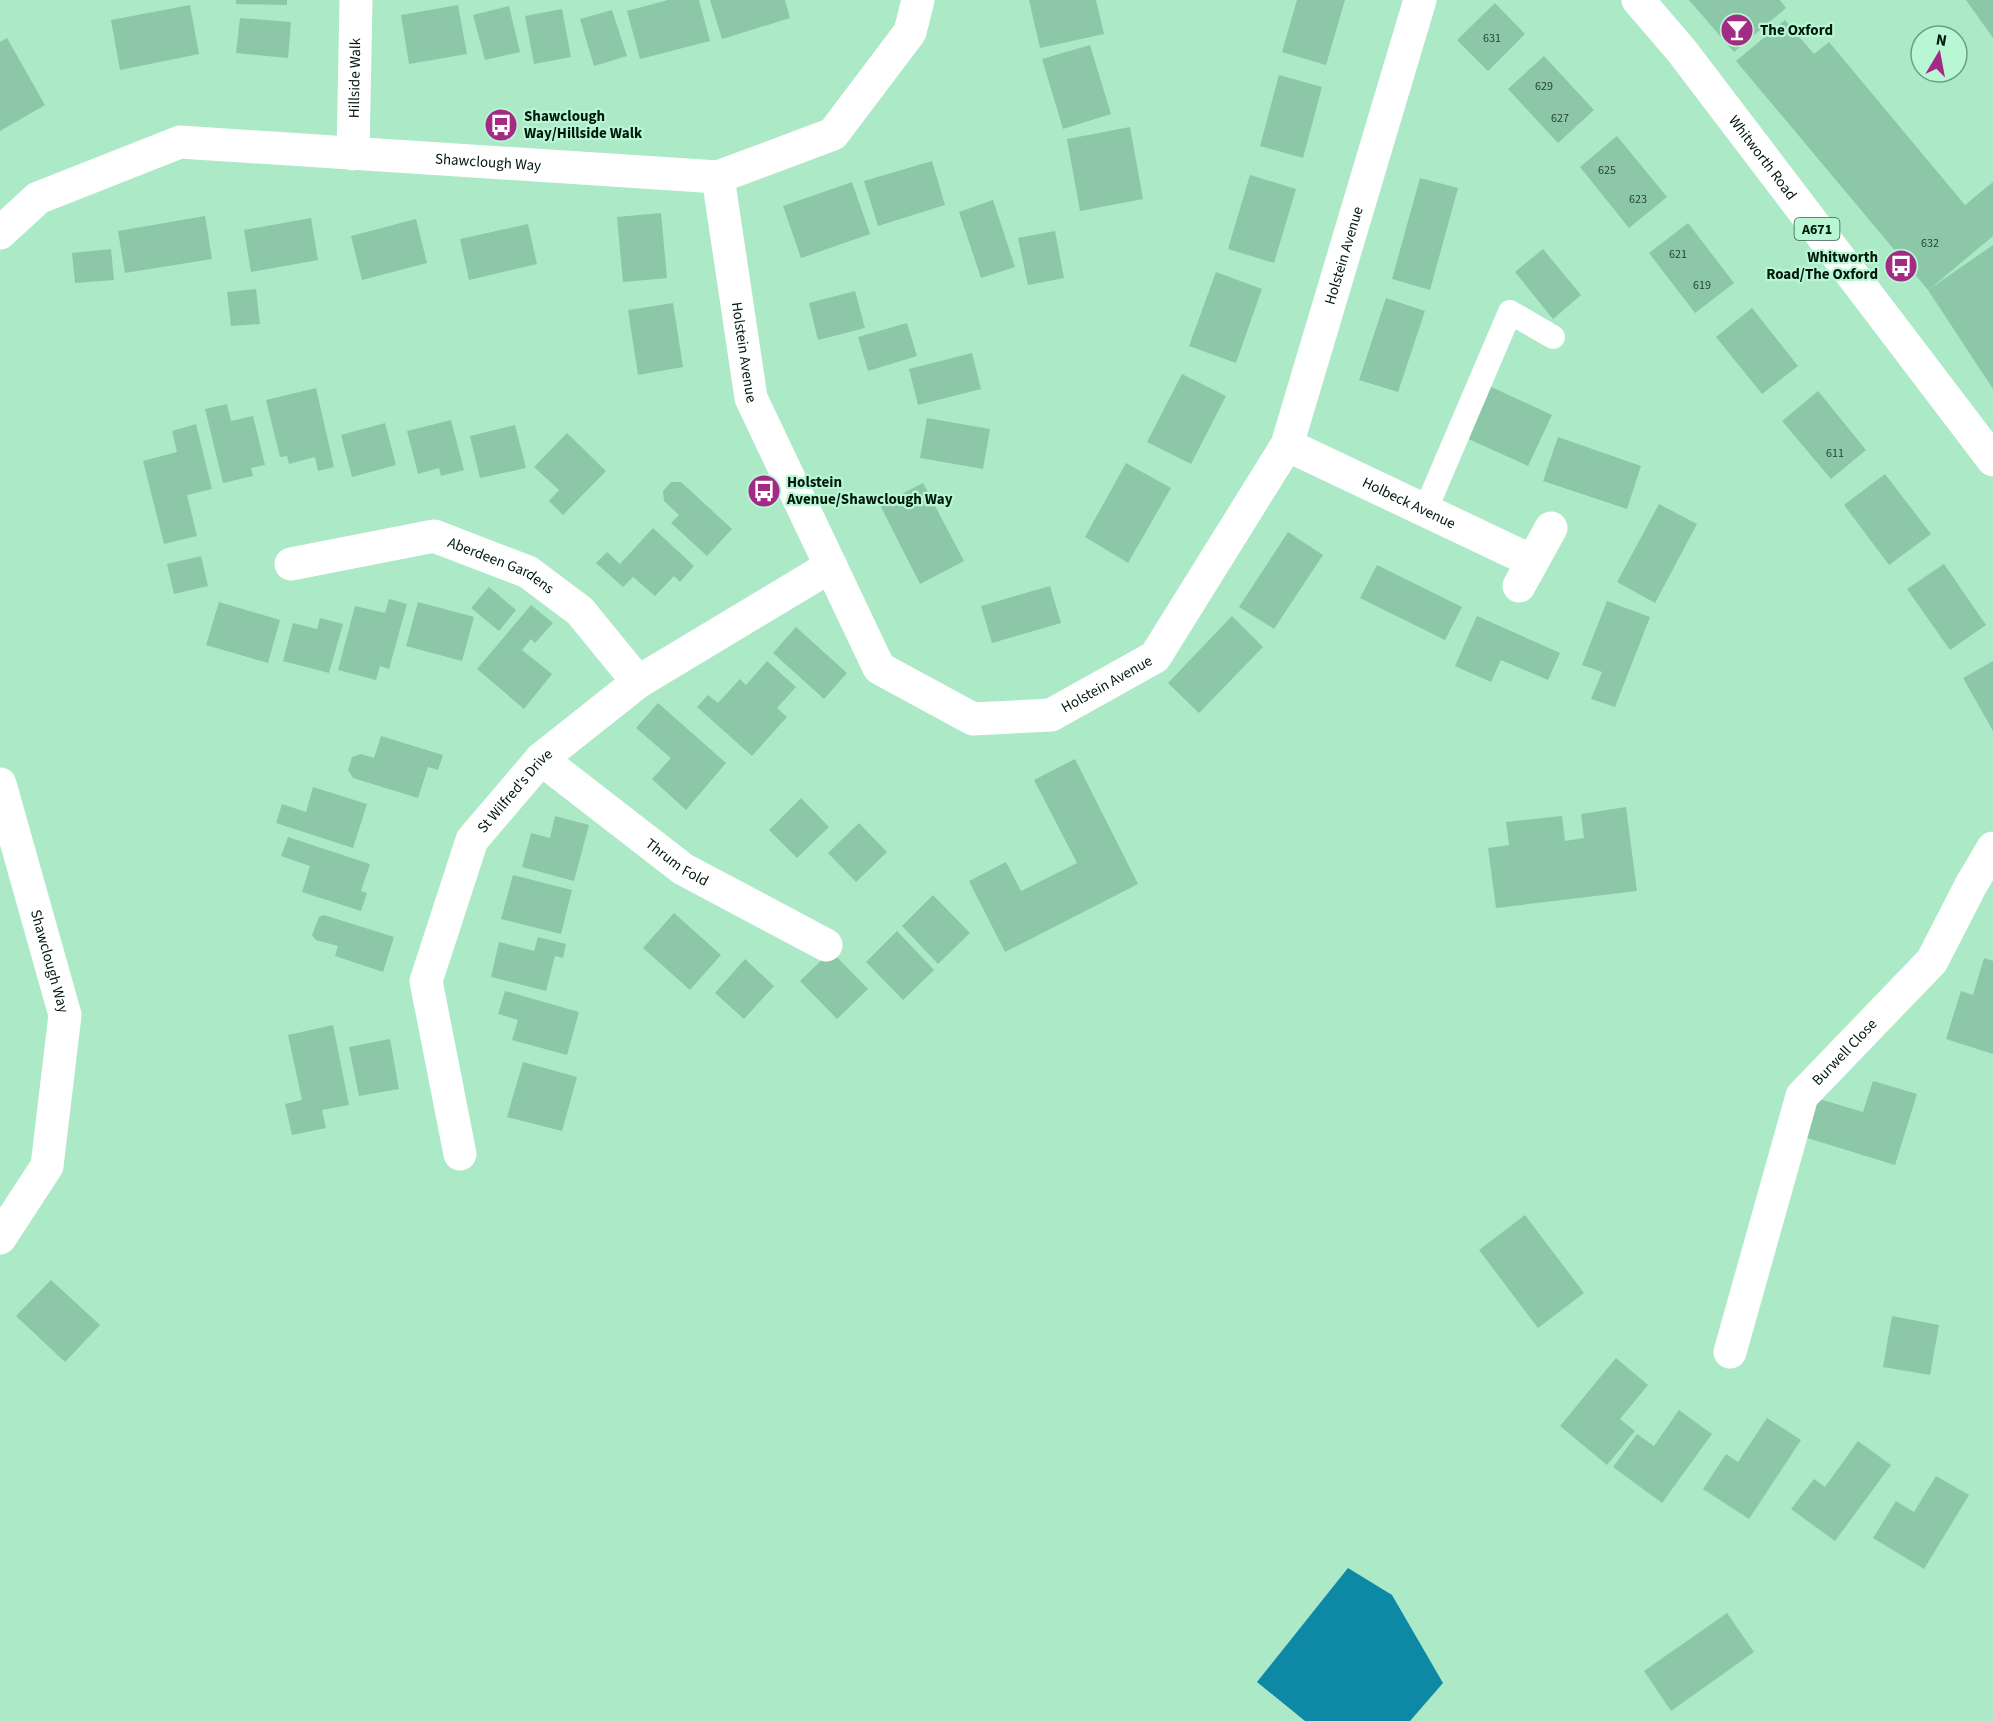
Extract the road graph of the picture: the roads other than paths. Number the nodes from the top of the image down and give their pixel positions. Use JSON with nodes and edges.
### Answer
{"nodes":[{"id":1,"x":356,"y":0,"type":"edge"},
{"id":2,"x":918,"y":0,"type":"edge"},
{"id":3,"x":1420,"y":0,"type":"edge"},
{"id":4,"x":1638,"y":0,"type":"edge"},
{"id":5,"x":353,"y":154,"type":"junction"},
{"id":6,"x":718,"y":177,"type":"junction"},
{"id":7,"x":0,"y":233,"type":"edge"},
{"id":8,"x":1553,"y":337,"type":"dead end"},
{"id":9,"x":1287,"y":446,"type":"junction"},
{"id":10,"x":1993,"y":460,"type":"edge"},
{"id":11,"x":1425,"y":511,"type":"junction"},
{"id":12,"x":1551,"y":528,"type":"dead end"},
{"id":13,"x":291,"y":564,"type":"dead end"},
{"id":14,"x":831,"y":566,"type":"junction"},
{"id":15,"x":638,"y":682,"type":"junction"},
{"id":16,"x":541,"y":759,"type":"junction"},
{"id":17,"x":0,"y":784,"type":"edge"},
{"id":18,"x":1993,"y":848,"type":"edge"},
{"id":19,"x":826,"y":945,"type":"dead end"},
{"id":20,"x":459,"y":1154,"type":"dead end"},
{"id":21,"x":0,"y":1238,"type":"edge"},
{"id":22,"x":1730,"y":1352,"type":"dead end"}],
"edges":[{"from":1,"to":5,"type":"street","name":"Hillside Walk"},
{"from":2,"to":6,"type":"street","name":"Shawclough Way"},
{"from":3,"to":9,"type":"street","name":"Holstein Avenue"},
{"from":4,"to":10,"type":"street","name":"Whitworth Road","number":"A671"},
{"from":5,"to":6,"type":"street","name":"Shawclough Way"},
{"from":5,"to":7,"type":"street","name":"Shawclough Way"},
{"from":6,"to":14,"type":"street","name":"Holstein Avenue"},
{"from":8,"to":11,"type":"lane"},
{"from":9,"to":11,"type":"street","name":"Holbeck Avenue"},
{"from":9,"to":14,"type":"street","name":"Holstein Avenue"},
{"from":11,"to":12,"type":"street","name":"Holbeck Avenue"},
{"from":13,"to":15,"type":"street","name":"Aberdeen Gardens"},
{"from":14,"to":15,"type":"street","name":"St Wilfred's Drive"},
{"from":15,"to":16,"type":"street","name":"St Wilfred's Drive"},
{"from":16,"to":19,"type":"street","name":"Thrum Fold"},
{"from":16,"to":20,"type":"street","name":"St Wilfred's Drive"},
{"from":17,"to":21,"type":"street","name":"Shawclough Way"},
{"from":18,"to":22,"type":"street","name":"Burwell Close"}]}
